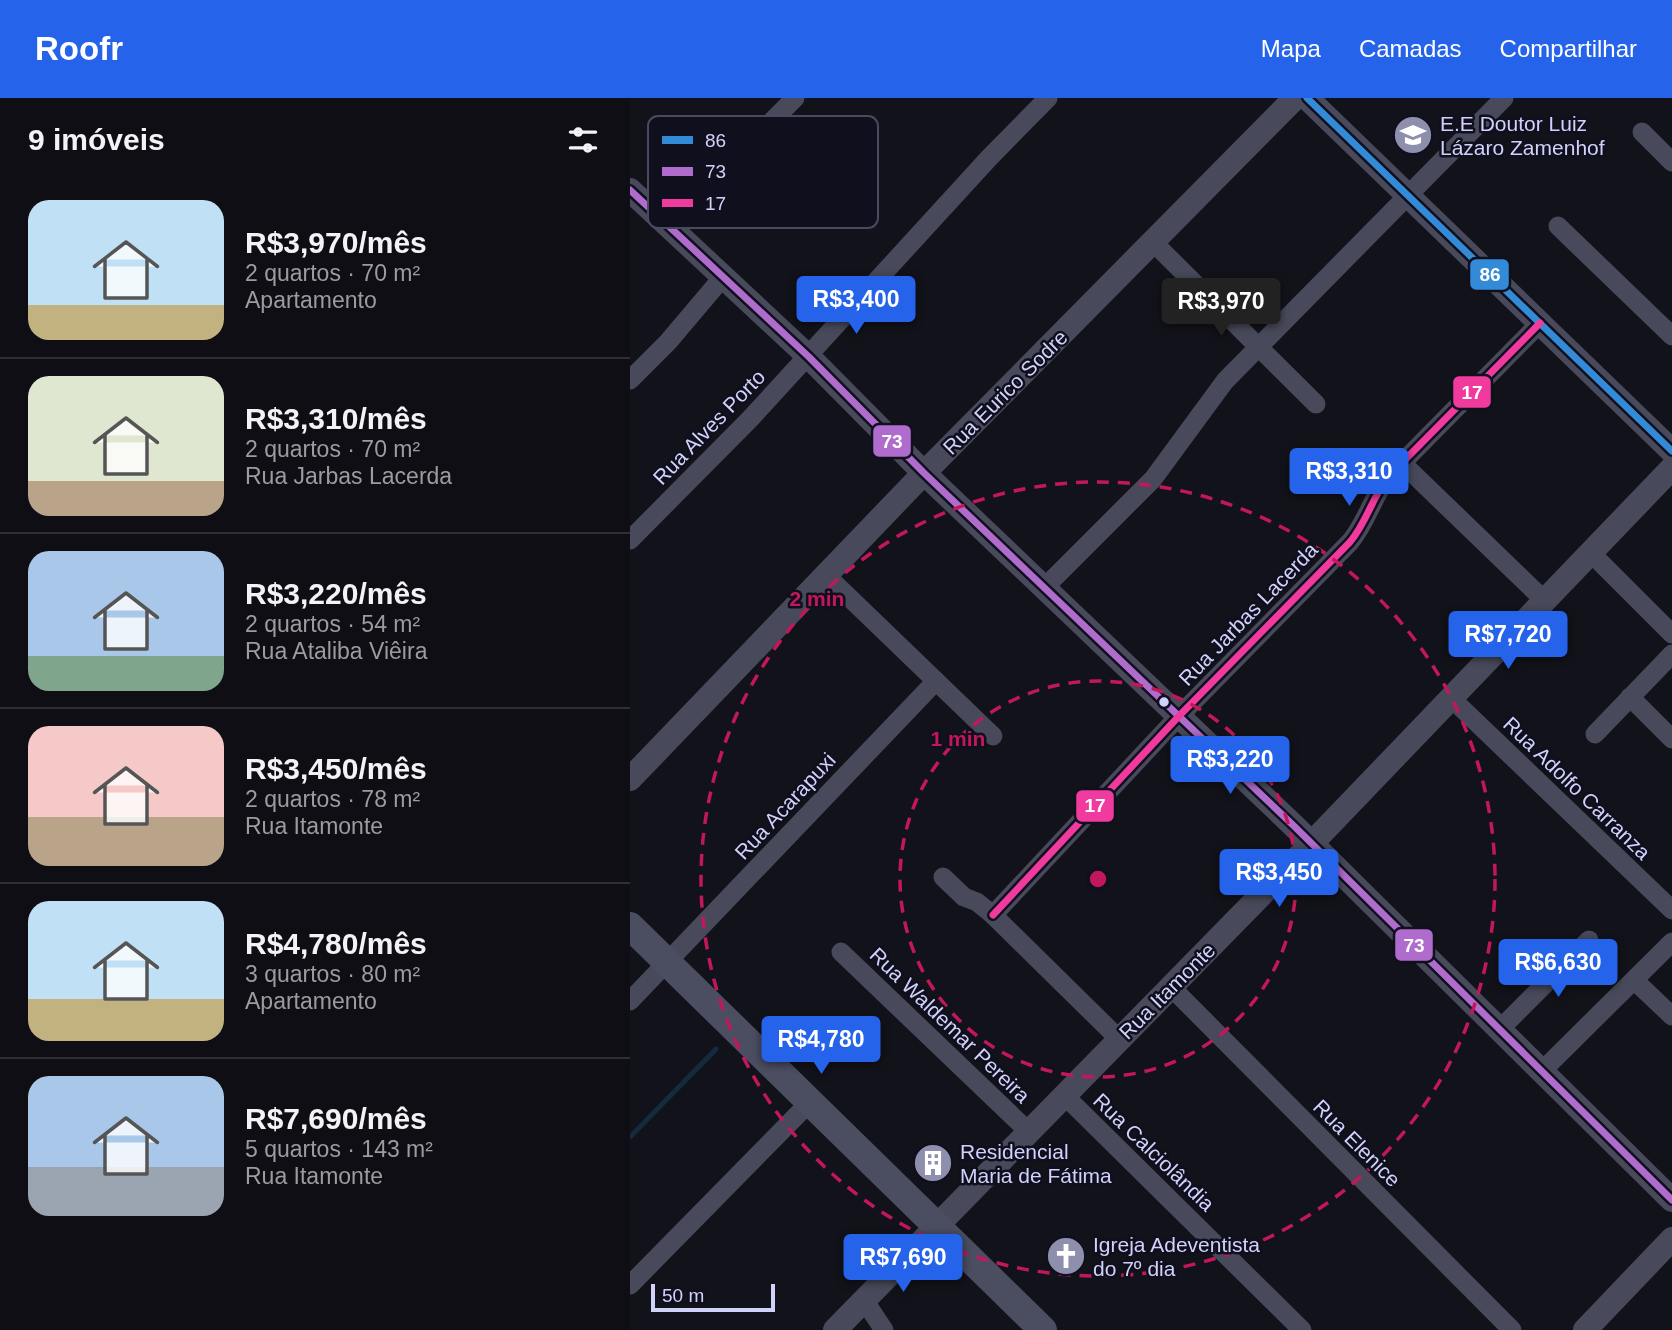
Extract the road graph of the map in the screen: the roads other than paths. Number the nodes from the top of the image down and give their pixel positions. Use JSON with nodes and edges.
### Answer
{"nodes":[{"id":1,"x":795,"y":98,"type":"edge"},
{"id":2,"x":1048,"y":98,"type":"edge"},
{"id":3,"x":1295,"y":98,"type":"edge"},
{"id":4,"x":1307,"y":98,"type":"edge"},
{"id":5,"x":1504,"y":98,"type":"edge"},
{"id":6,"x":777,"y":116,"type":"edge"},
{"id":7,"x":1642,"y":132,"type":"dead end"},
{"id":8,"x":1672,"y":162,"type":"edge"},
{"id":9,"x":632,"y":196,"type":"edge"},
{"id":10,"x":1408,"y":196,"type":"junction"},
{"id":11,"x":648,"y":209,"type":"edge"},
{"id":12,"x":1558,"y":226,"type":"dead end"},
{"id":13,"x":670,"y":228,"type":"edge"},
{"id":14,"x":1154,"y":243,"type":"junction"},
{"id":15,"x":723,"y":277,"type":"junction"},
{"id":16,"x":1540,"y":323,"type":"junction"},
{"id":17,"x":1672,"y":336,"type":"edge"},
{"id":18,"x":1259,"y":347,"type":"junction"},
{"id":19,"x":809,"y":357,"type":"junction"},
{"id":20,"x":630,"y":380,"type":"edge"},
{"id":21,"x":1316,"y":404,"type":"dead end"},
{"id":22,"x":1672,"y":452,"type":"edge"},
{"id":23,"x":1402,"y":463,"type":"junction"},
{"id":24,"x":1672,"y":468,"type":"edge"},
{"id":25,"x":924,"y":473,"type":"junction"},
{"id":26,"x":630,"y":540,"type":"edge"},
{"id":27,"x":1591,"y":553,"type":"junction"},
{"id":28,"x":827,"y":576,"type":"junction"},
{"id":29,"x":1045,"y":587,"type":"junction"},
{"id":30,"x":1545,"y":601,"type":"junction"},
{"id":31,"x":1672,"y":634,"type":"edge"},
{"id":32,"x":1672,"y":654,"type":"edge"},
{"id":33,"x":936,"y":681,"type":"junction"},
{"id":34,"x":1630,"y":697,"type":"junction"},
{"id":35,"x":1451,"y":698,"type":"junction"},
{"id":36,"x":1179,"y":716,"type":"junction"},
{"id":37,"x":1595,"y":734,"type":"dead end"},
{"id":38,"x":993,"y":736,"type":"dead end"},
{"id":39,"x":1672,"y":738,"type":"edge"},
{"id":40,"x":630,"y":779,"type":"edge"},
{"id":41,"x":1312,"y":843,"type":"junction"},
{"id":42,"x":943,"y":877,"type":"dead end"},
{"id":43,"x":1672,"y":910,"type":"edge"},
{"id":44,"x":993,"y":915,"type":"junction"},
{"id":45,"x":630,"y":926,"type":"edge"},
{"id":46,"x":1589,"y":940,"type":"dead end"},
{"id":47,"x":1672,"y":942,"type":"edge"},
{"id":48,"x":841,"y":952,"type":"dead end"},
{"id":49,"x":668,"y":963,"type":"junction"},
{"id":50,"x":1634,"y":980,"type":"junction"},
{"id":51,"x":1171,"y":987,"type":"junction"},
{"id":52,"x":630,"y":1001,"type":"edge"},
{"id":53,"x":1672,"y":1016,"type":"edge"},
{"id":54,"x":1499,"y":1030,"type":"junction"},
{"id":55,"x":1119,"y":1039,"type":"junction"},
{"id":56,"x":1541,"y":1072,"type":"junction"},
{"id":57,"x":1064,"y":1095,"type":"junction"},
{"id":58,"x":811,"y":1101,"type":"junction"},
{"id":59,"x":1029,"y":1132,"type":"junction"},
{"id":60,"x":1672,"y":1200,"type":"edge"},
{"id":61,"x":938,"y":1226,"type":"junction"},
{"id":62,"x":1672,"y":1239,"type":"edge"},
{"id":63,"x":630,"y":1285,"type":"edge"},
{"id":64,"x":864,"y":1300,"type":"junction"},
{"id":65,"x":835,"y":1330,"type":"edge"},
{"id":66,"x":884,"y":1330,"type":"edge"},
{"id":67,"x":1043,"y":1330,"type":"edge"},
{"id":68,"x":1302,"y":1330,"type":"edge"},
{"id":69,"x":1512,"y":1330,"type":"edge"},
{"id":70,"x":1585,"y":1330,"type":"edge"}],
"edges":[{"from":1,"to":6,"type":"street"},
{"from":2,"to":19,"type":"street","name":"Rua Alves Porto"},
{"from":3,"to":14,"type":"street","name":"Rua Eurico Sodre"},
{"from":4,"to":10,"type":"street"},
{"from":5,"to":10,"type":"street"},
{"from":7,"to":8,"type":"street"},
{"from":9,"to":11,"type":"street"},
{"from":10,"to":16,"type":"street"},
{"from":10,"to":18,"type":"street"},
{"from":12,"to":17,"type":"street"},
{"from":13,"to":15,"type":"street"},
{"from":14,"to":18,"type":"street"},
{"from":14,"to":25,"type":"street","name":"Rua Eurico Sodre"},
{"from":15,"to":19,"type":"street"},
{"from":15,"to":20,"type":"street"},
{"from":16,"to":22,"type":"street"},
{"from":16,"to":23,"type":"street","name":"Rua Jarbas Lacerda"},
{"from":18,"to":21,"type":"street"},
{"from":18,"to":29,"type":"street"},
{"from":19,"to":25,"type":"street"},
{"from":19,"to":26,"type":"street","name":"Rua Alves Porto"},
{"from":23,"to":30,"type":"street"},
{"from":23,"to":36,"type":"street","name":"Rua Jarbas Lacerda"},
{"from":24,"to":27,"type":"street","name":"Rua Itamonte"},
{"from":25,"to":28,"type":"street","name":"Rua Eurico Sodre"},
{"from":25,"to":29,"type":"street"},
{"from":27,"to":30,"type":"street","name":"Rua Itamonte"},
{"from":27,"to":31,"type":"street"},
{"from":28,"to":33,"type":"street"},
{"from":28,"to":40,"type":"street","name":"Rua Eurico Sodre"},
{"from":29,"to":36,"type":"street"},
{"from":30,"to":35,"type":"street","name":"Rua Itamonte"},
{"from":32,"to":34,"type":"street"},
{"from":33,"to":38,"type":"street"},
{"from":33,"to":49,"type":"street","name":"Rua Acarapuxi"},
{"from":34,"to":37,"type":"street"},
{"from":34,"to":39,"type":"street"},
{"from":35,"to":41,"type":"street","name":"Rua Itamonte"},
{"from":35,"to":43,"type":"street","name":"Rua Adolfo Carranza"},
{"from":36,"to":41,"type":"street"},
{"from":36,"to":44,"type":"street","name":"Rua Jarbas Lacerda"},
{"from":41,"to":51,"type":"street","name":"Rua Itamonte"},
{"from":41,"to":54,"type":"street"},
{"from":42,"to":44,"type":"street"},
{"from":44,"to":55,"type":"street"},
{"from":45,"to":49,"type":"main road"},
{"from":46,"to":54,"type":"street"},
{"from":47,"to":50,"type":"street"},
{"from":48,"to":59,"type":"street","name":"Rua Waldemar Pereira"},
{"from":49,"to":52,"type":"street","name":"Rua Acarapuxi"},
{"from":49,"to":58,"type":"main road"},
{"from":50,"to":53,"type":"street"},
{"from":50,"to":56,"type":"street"},
{"from":51,"to":55,"type":"street","name":"Rua Itamonte"},
{"from":51,"to":69,"type":"street","name":"Rua Elenice"},
{"from":54,"to":56,"type":"street"},
{"from":55,"to":57,"type":"street","name":"Rua Itamonte"},
{"from":56,"to":60,"type":"street"},
{"from":57,"to":59,"type":"street","name":"Rua Itamonte"},
{"from":57,"to":68,"type":"street","name":"Rua Calciolândia"},
{"from":58,"to":61,"type":"main road"},
{"from":58,"to":63,"type":"street"},
{"from":59,"to":61,"type":"street","name":"Rua Itamonte"},
{"from":61,"to":64,"type":"street","name":"Rua Itamonte"},
{"from":61,"to":67,"type":"main road"},
{"from":62,"to":70,"type":"street"},
{"from":64,"to":65,"type":"street","name":"Rua Itamonte"},
{"from":64,"to":66,"type":"street"}]}
